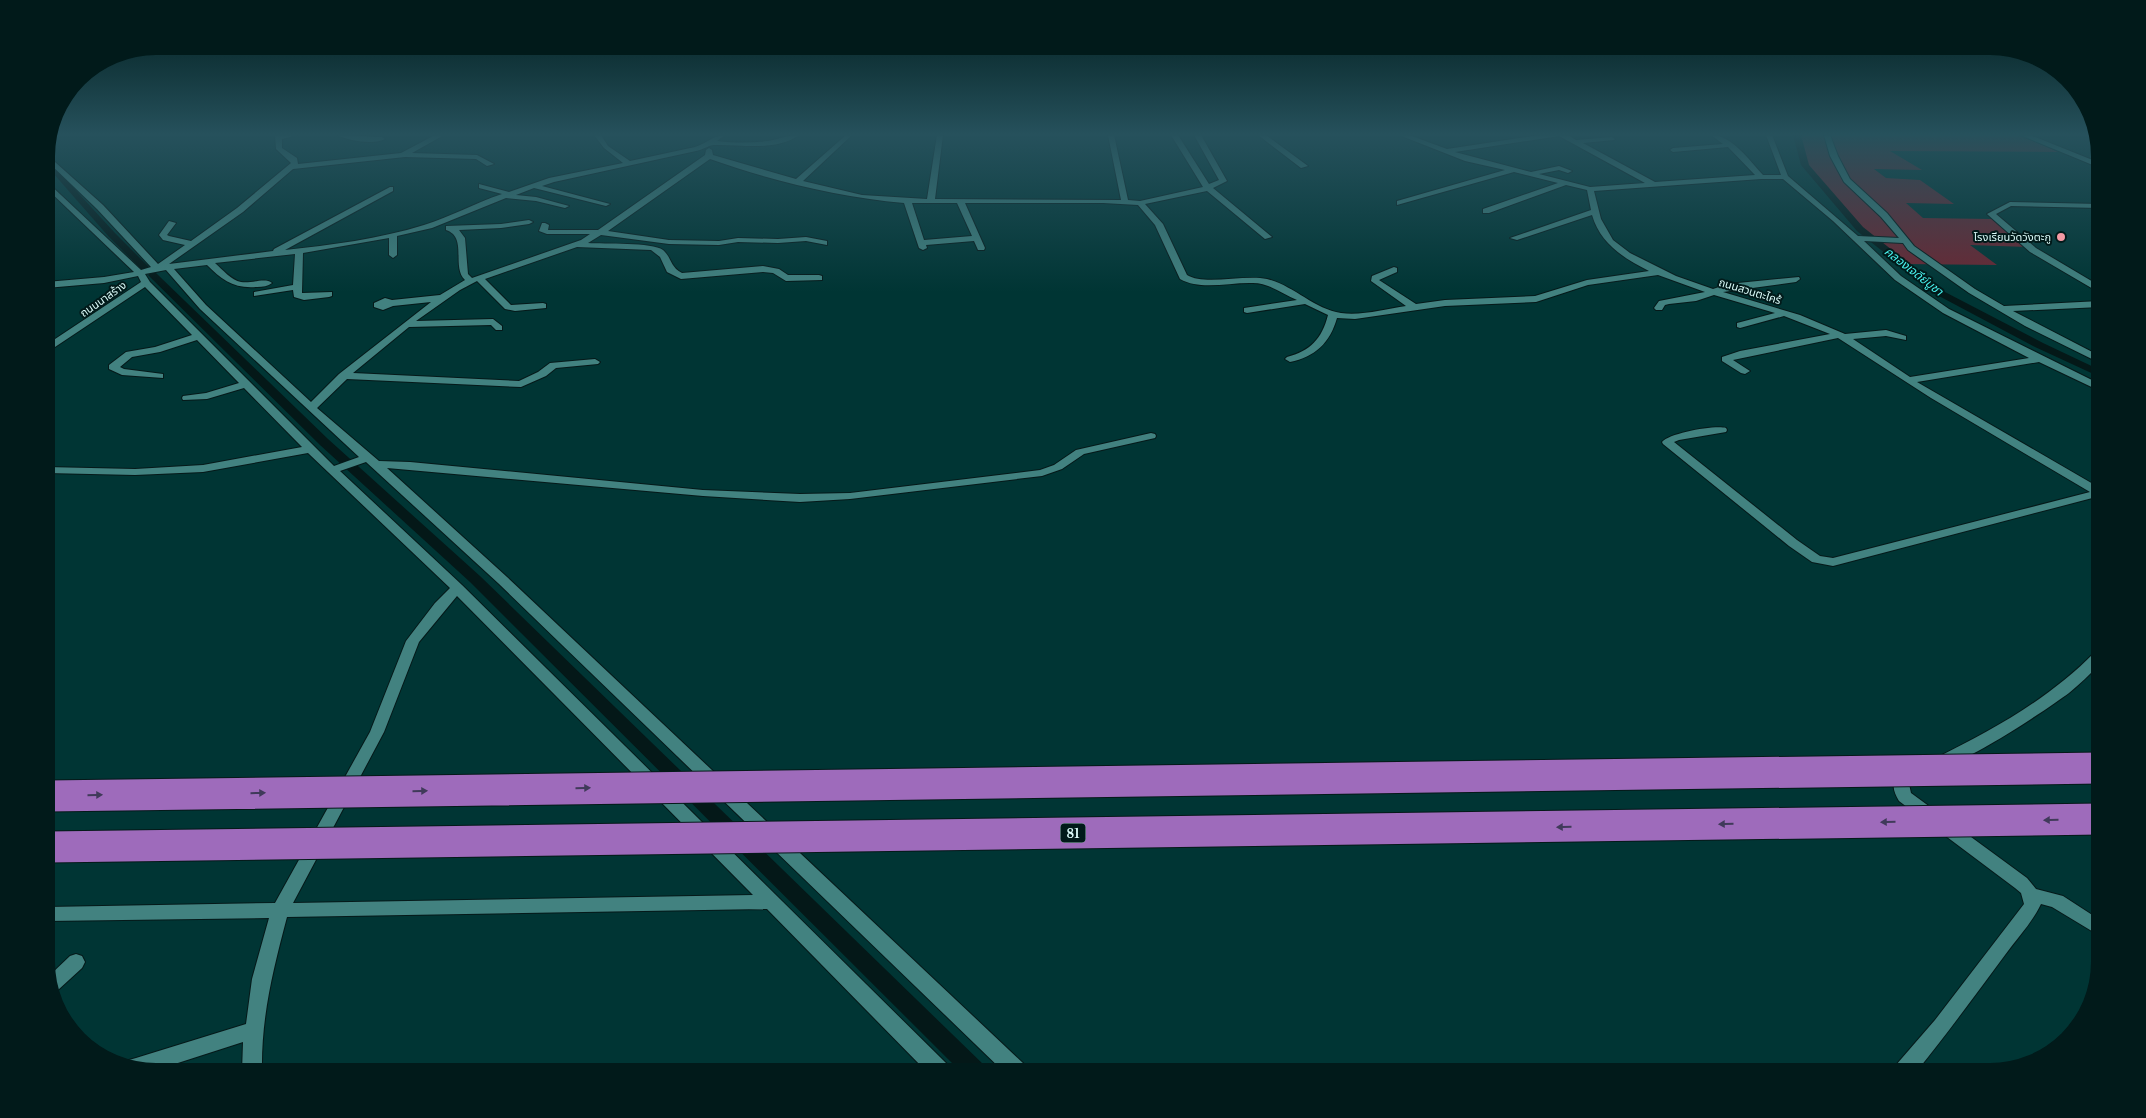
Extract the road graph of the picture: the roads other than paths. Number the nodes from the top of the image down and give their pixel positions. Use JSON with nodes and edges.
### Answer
{"nodes":[{"id":1,"x":79,"y":187,"type":"edge"},
{"id":2,"x":267,"y":187,"type":"edge"},
{"id":3,"x":485,"y":187,"type":"edge"},
{"id":4,"x":530,"y":187,"type":"edge"},
{"id":5,"x":538,"y":187,"type":"edge"},
{"id":6,"x":666,"y":187,"type":"edge"},
{"id":7,"x":819,"y":187,"type":"edge"},
{"id":8,"x":933,"y":187,"type":"edge"},
{"id":9,"x":1122,"y":187,"type":"edge"},
{"id":10,"x":1454,"y":187,"type":"edge"},
{"id":11,"x":1554,"y":187,"type":"edge"},
{"id":12,"x":1580,"y":187,"type":"edge"},
{"id":13,"x":1620,"y":187,"type":"edge"},
{"id":14,"x":1797,"y":187,"type":"edge"},
{"id":15,"x":1855,"y":187,"type":"edge"},
{"id":16,"x":1208,"y":188,"type":"joint"},
{"id":17,"x":390,"y":189,"type":"dead end"},
{"id":18,"x":1590,"y":190,"type":"junction"},
{"id":19,"x":55,"y":195,"type":"edge"},
{"id":20,"x":507,"y":195,"type":"junction"},
{"id":21,"x":907,"y":201,"type":"junction"},
{"id":22,"x":931,"y":201,"type":"junction"},
{"id":23,"x":960,"y":201,"type":"junction"},
{"id":24,"x":1125,"y":202,"type":"junction"},
{"id":25,"x":1140,"y":203,"type":"junction"},
{"id":26,"x":1400,"y":203,"type":"dead end"},
{"id":27,"x":606,"y":204,"type":"dead end"},
{"id":28,"x":565,"y":206,"type":"dead end"},
{"id":29,"x":2091,"y":206,"type":"edge"},
{"id":30,"x":1486,"y":211,"type":"dead end"},
{"id":31,"x":1595,"y":212,"type":"junction"},
{"id":32,"x":529,"y":222,"type":"dead end"},
{"id":33,"x":172,"y":223,"type":"dead end"},
{"id":34,"x":433,"y":225,"type":"junction"},
{"id":35,"x":545,"y":225,"type":"dead end"},
{"id":36,"x":451,"y":228,"type":"junction"},
{"id":37,"x":600,"y":232,"type":"junction"},
{"id":38,"x":392,"y":236,"type":"junction"},
{"id":39,"x":1268,"y":237,"type":"dead end"},
{"id":40,"x":977,"y":238,"type":"junction"},
{"id":41,"x":1514,"y":238,"type":"dead end"},
{"id":42,"x":1860,"y":239,"type":"junction"},
{"id":43,"x":1903,"y":241,"type":"junction"},
{"id":44,"x":824,"y":243,"type":"dead end"},
{"id":45,"x":192,"y":244,"type":"junction"},
{"id":46,"x":576,"y":245,"type":"junction"},
{"id":47,"x":981,"y":248,"type":"dead end"},
{"id":48,"x":299,"y":251,"type":"junction"},
{"id":49,"x":393,"y":254,"type":"dead end"},
{"id":50,"x":271,"y":255,"type":"junction"},
{"id":51,"x":208,"y":262,"type":"junction"},
{"id":52,"x":163,"y":268,"type":"junction"},
{"id":53,"x":1394,"y":270,"type":"dead end"},
{"id":54,"x":1660,"y":272,"type":"junction"},
{"id":55,"x":143,"y":278,"type":"junction"},
{"id":56,"x":819,"y":278,"type":"dead end"},
{"id":57,"x":475,"y":279,"type":"junction"},
{"id":58,"x":1796,"y":279,"type":"dead end"},
{"id":59,"x":268,"y":283,"type":"dead end"},
{"id":60,"x":55,"y":285,"type":"edge"},
{"id":61,"x":2091,"y":285,"type":"edge"},
{"id":62,"x":297,"y":287,"type":"junction"},
{"id":63,"x":1714,"y":292,"type":"junction"},
{"id":64,"x":257,"y":294,"type":"dead end"},
{"id":65,"x":329,"y":294,"type":"dead end"},
{"id":66,"x":443,"y":297,"type":"junction"},
{"id":67,"x":1304,"y":302,"type":"junction"},
{"id":68,"x":391,"y":303,"type":"dead end"},
{"id":69,"x":2091,"y":304,"type":"edge"},
{"id":70,"x":543,"y":306,"type":"dead end"},
{"id":71,"x":1414,"y":307,"type":"junction"},
{"id":72,"x":1659,"y":308,"type":"dead end"},
{"id":73,"x":2003,"y":309,"type":"junction"},
{"id":74,"x":1247,"y":310,"type":"dead end"},
{"id":75,"x":1784,"y":313,"type":"junction"},
{"id":76,"x":1333,"y":314,"type":"junction"},
{"id":77,"x":423,"y":323,"type":"junction"},
{"id":78,"x":407,"y":324,"type":"junction"},
{"id":79,"x":1740,"y":325,"type":"dead end"},
{"id":80,"x":499,"y":328,"type":"dead end"},
{"id":81,"x":445,"y":332,"type":"dead end"},
{"id":82,"x":199,"y":336,"type":"junction"},
{"id":83,"x":1842,"y":336,"type":"junction"},
{"id":84,"x":1903,"y":338,"type":"dead end"},
{"id":85,"x":55,"y":343,"type":"edge"},
{"id":86,"x":2091,"y":356,"type":"edge"},
{"id":87,"x":1290,"y":359,"type":"dead end"},
{"id":88,"x":2039,"y":359,"type":"junction"},
{"id":89,"x":595,"y":362,"type":"dead end"},
{"id":90,"x":1745,"y":371,"type":"dead end"},
{"id":91,"x":159,"y":376,"type":"dead end"},
{"id":92,"x":344,"y":376,"type":"junction"},
{"id":93,"x":1908,"y":380,"type":"junction"},
{"id":94,"x":246,"y":384,"type":"junction"},
{"id":95,"x":2091,"y":384,"type":"edge"},
{"id":96,"x":187,"y":398,"type":"dead end"},
{"id":97,"x":311,"y":408,"type":"junction"},
{"id":98,"x":1722,"y":430,"type":"dead end"},
{"id":99,"x":1151,"y":436,"type":"dead end"},
{"id":100,"x":309,"y":449,"type":"junction"},
{"id":101,"x":367,"y":460,"type":"junction"},
{"id":102,"x":336,"y":469,"type":"junction"},
{"id":103,"x":55,"y":470,"type":"edge"},
{"id":104,"x":2091,"y":488,"type":"edge"},
{"id":105,"x":2091,"y":495,"type":"edge"},
{"id":106,"x":457,"y":588,"type":"junction"},
{"id":107,"x":2091,"y":666,"type":"edge"},
{"id":108,"x":2091,"y":768,"type":"edge"},
{"id":109,"x":55,"y":796,"type":"edge"},
{"id":110,"x":2091,"y":819,"type":"edge"},
{"id":111,"x":55,"y":847,"type":"edge"},
{"id":112,"x":2029,"y":894,"type":"junction"},
{"id":113,"x":772,"y":902,"type":"junction"},
{"id":114,"x":280,"y":911,"type":"junction"},
{"id":115,"x":55,"y":914,"type":"edge"},
{"id":116,"x":2091,"y":923,"type":"edge"},
{"id":117,"x":76,"y":962,"type":"dead end"},
{"id":118,"x":57,"y":980,"type":"edge"},
{"id":119,"x":255,"y":1030,"type":"junction"},
{"id":120,"x":149,"y":1063,"type":"edge"},
{"id":121,"x":253,"y":1063,"type":"edge"},
{"id":122,"x":932,"y":1063,"type":"edge"},
{"id":123,"x":1009,"y":1063,"type":"edge"},
{"id":124,"x":1910,"y":1063,"type":"edge"}],
"edges":[{"from":1,"to":52,"type":"street"},
{"from":2,"to":45,"type":"street"},
{"from":3,"to":20,"type":"street"},
{"from":4,"to":20,"type":"street"},
{"from":5,"to":27,"type":"street"},
{"from":6,"to":37,"type":"street"},
{"from":7,"to":21,"type":"street"},
{"from":8,"to":22,"type":"street"},
{"from":9,"to":24,"type":"street"},
{"from":10,"to":26,"type":"street"},
{"from":11,"to":30,"type":"street"},
{"from":12,"to":18,"type":"street"},
{"from":13,"to":18,"type":"street"},
{"from":14,"to":42,"type":"street"},
{"from":15,"to":43,"type":"street"},
{"from":16,"to":25,"type":"street"},
{"from":16,"to":39,"type":"street"},
{"from":17,"to":50,"type":"street"},
{"from":18,"to":31,"type":"street","name":"ถนนสวนตะไคร้"},
{"from":19,"to":55,"type":"street"},
{"from":20,"to":28,"type":"street"},
{"from":20,"to":34,"type":"street"},
{"from":21,"to":22,"type":"street"},
{"from":21,"to":40,"type":"street"},
{"from":22,"to":23,"type":"street"},
{"from":23,"to":24,"type":"street"},
{"from":23,"to":40,"type":"street"},
{"from":24,"to":25,"type":"street"},
{"from":25,"to":67,"type":"street"},
{"from":29,"to":61,"type":"street"},
{"from":31,"to":41,"type":"street"},
{"from":31,"to":54,"type":"street","name":"ถนนสวนตะไคร้"},
{"from":32,"to":36,"type":"street"},
{"from":33,"to":45,"type":"street"},
{"from":34,"to":36,"type":"street"},
{"from":34,"to":38,"type":"street"},
{"from":35,"to":37,"type":"street"},
{"from":36,"to":57,"type":"street"},
{"from":37,"to":44,"type":"street"},
{"from":37,"to":46,"type":"street"},
{"from":38,"to":48,"type":"street"},
{"from":38,"to":49,"type":"street"},
{"from":40,"to":47,"type":"street"},
{"from":42,"to":43,"type":"street"},
{"from":42,"to":88,"type":"street"},
{"from":43,"to":73,"type":"street"},
{"from":45,"to":52,"type":"street"},
{"from":46,"to":56,"type":"street"},
{"from":46,"to":57,"type":"street"},
{"from":48,"to":50,"type":"street"},
{"from":48,"to":62,"type":"street"},
{"from":50,"to":51,"type":"street"},
{"from":51,"to":52,"type":"street"},
{"from":51,"to":59,"type":"street"},
{"from":52,"to":55,"type":"street"},
{"from":52,"to":97,"type":"street"},
{"from":53,"to":71,"type":"street"},
{"from":54,"to":63,"type":"street","name":"ถนนสวนตะไคร้"},
{"from":54,"to":71,"type":"street"},
{"from":55,"to":60,"type":"street"},
{"from":55,"to":82,"type":"street"},
{"from":55,"to":85,"type":"street","name":"ถนนนาสร้าง"},
{"from":57,"to":66,"type":"street"},
{"from":57,"to":70,"type":"street"},
{"from":58,"to":63,"type":"street"},
{"from":62,"to":64,"type":"street"},
{"from":62,"to":65,"type":"street"},
{"from":63,"to":72,"type":"street"},
{"from":63,"to":75,"type":"street","name":"ถนนสวนตะไคร้"},
{"from":66,"to":68,"type":"street"},
{"from":66,"to":78,"type":"street"},
{"from":67,"to":74,"type":"street"},
{"from":67,"to":76,"type":"street"},
{"from":69,"to":73,"type":"street"},
{"from":71,"to":76,"type":"street"},
{"from":73,"to":86,"type":"street"},
{"from":75,"to":79,"type":"street"},
{"from":75,"to":83,"type":"street","name":"ถนนสวนตะไคร้"},
{"from":76,"to":87,"type":"street"},
{"from":77,"to":78,"type":"street"},
{"from":77,"to":80,"type":"street"},
{"from":77,"to":81,"type":"street"},
{"from":78,"to":92,"type":"street"},
{"from":82,"to":91,"type":"street"},
{"from":82,"to":94,"type":"street"},
{"from":83,"to":84,"type":"street"},
{"from":83,"to":90,"type":"street"},
{"from":83,"to":93,"type":"street","name":"ถนนสวนตะไคร้"},
{"from":88,"to":93,"type":"street"},
{"from":88,"to":95,"type":"street"},
{"from":89,"to":92,"type":"street"},
{"from":92,"to":97,"type":"street"},
{"from":93,"to":104,"type":"street","name":"ถนนสวนตะไคร้"},
{"from":94,"to":96,"type":"street"},
{"from":94,"to":100,"type":"street"},
{"from":97,"to":101,"type":"street"},
{"from":98,"to":105,"type":"street"},
{"from":99,"to":101,"type":"street"},
{"from":100,"to":102,"type":"street"},
{"from":100,"to":103,"type":"street"},
{"from":101,"to":102,"type":"street"},
{"from":101,"to":123,"type":"street"},
{"from":102,"to":106,"type":"street"},
{"from":106,"to":113,"type":"street"},
{"from":106,"to":114,"type":"street"},
{"from":107,"to":112,"type":"street"},
{"from":109,"to":108,"type":"highway","one_way":true,"bridge":true},
{"from":110,"to":111,"type":"highway","number":"81","one_way":true,"bridge":true},
{"from":112,"to":116,"type":"street"},
{"from":112,"to":124,"type":"street"},
{"from":113,"to":114,"type":"street"},
{"from":113,"to":122,"type":"street"},
{"from":114,"to":115,"type":"street"},
{"from":114,"to":119,"type":"street"},
{"from":117,"to":118,"type":"street"},
{"from":119,"to":120,"type":"street"},
{"from":119,"to":121,"type":"street"}]}
